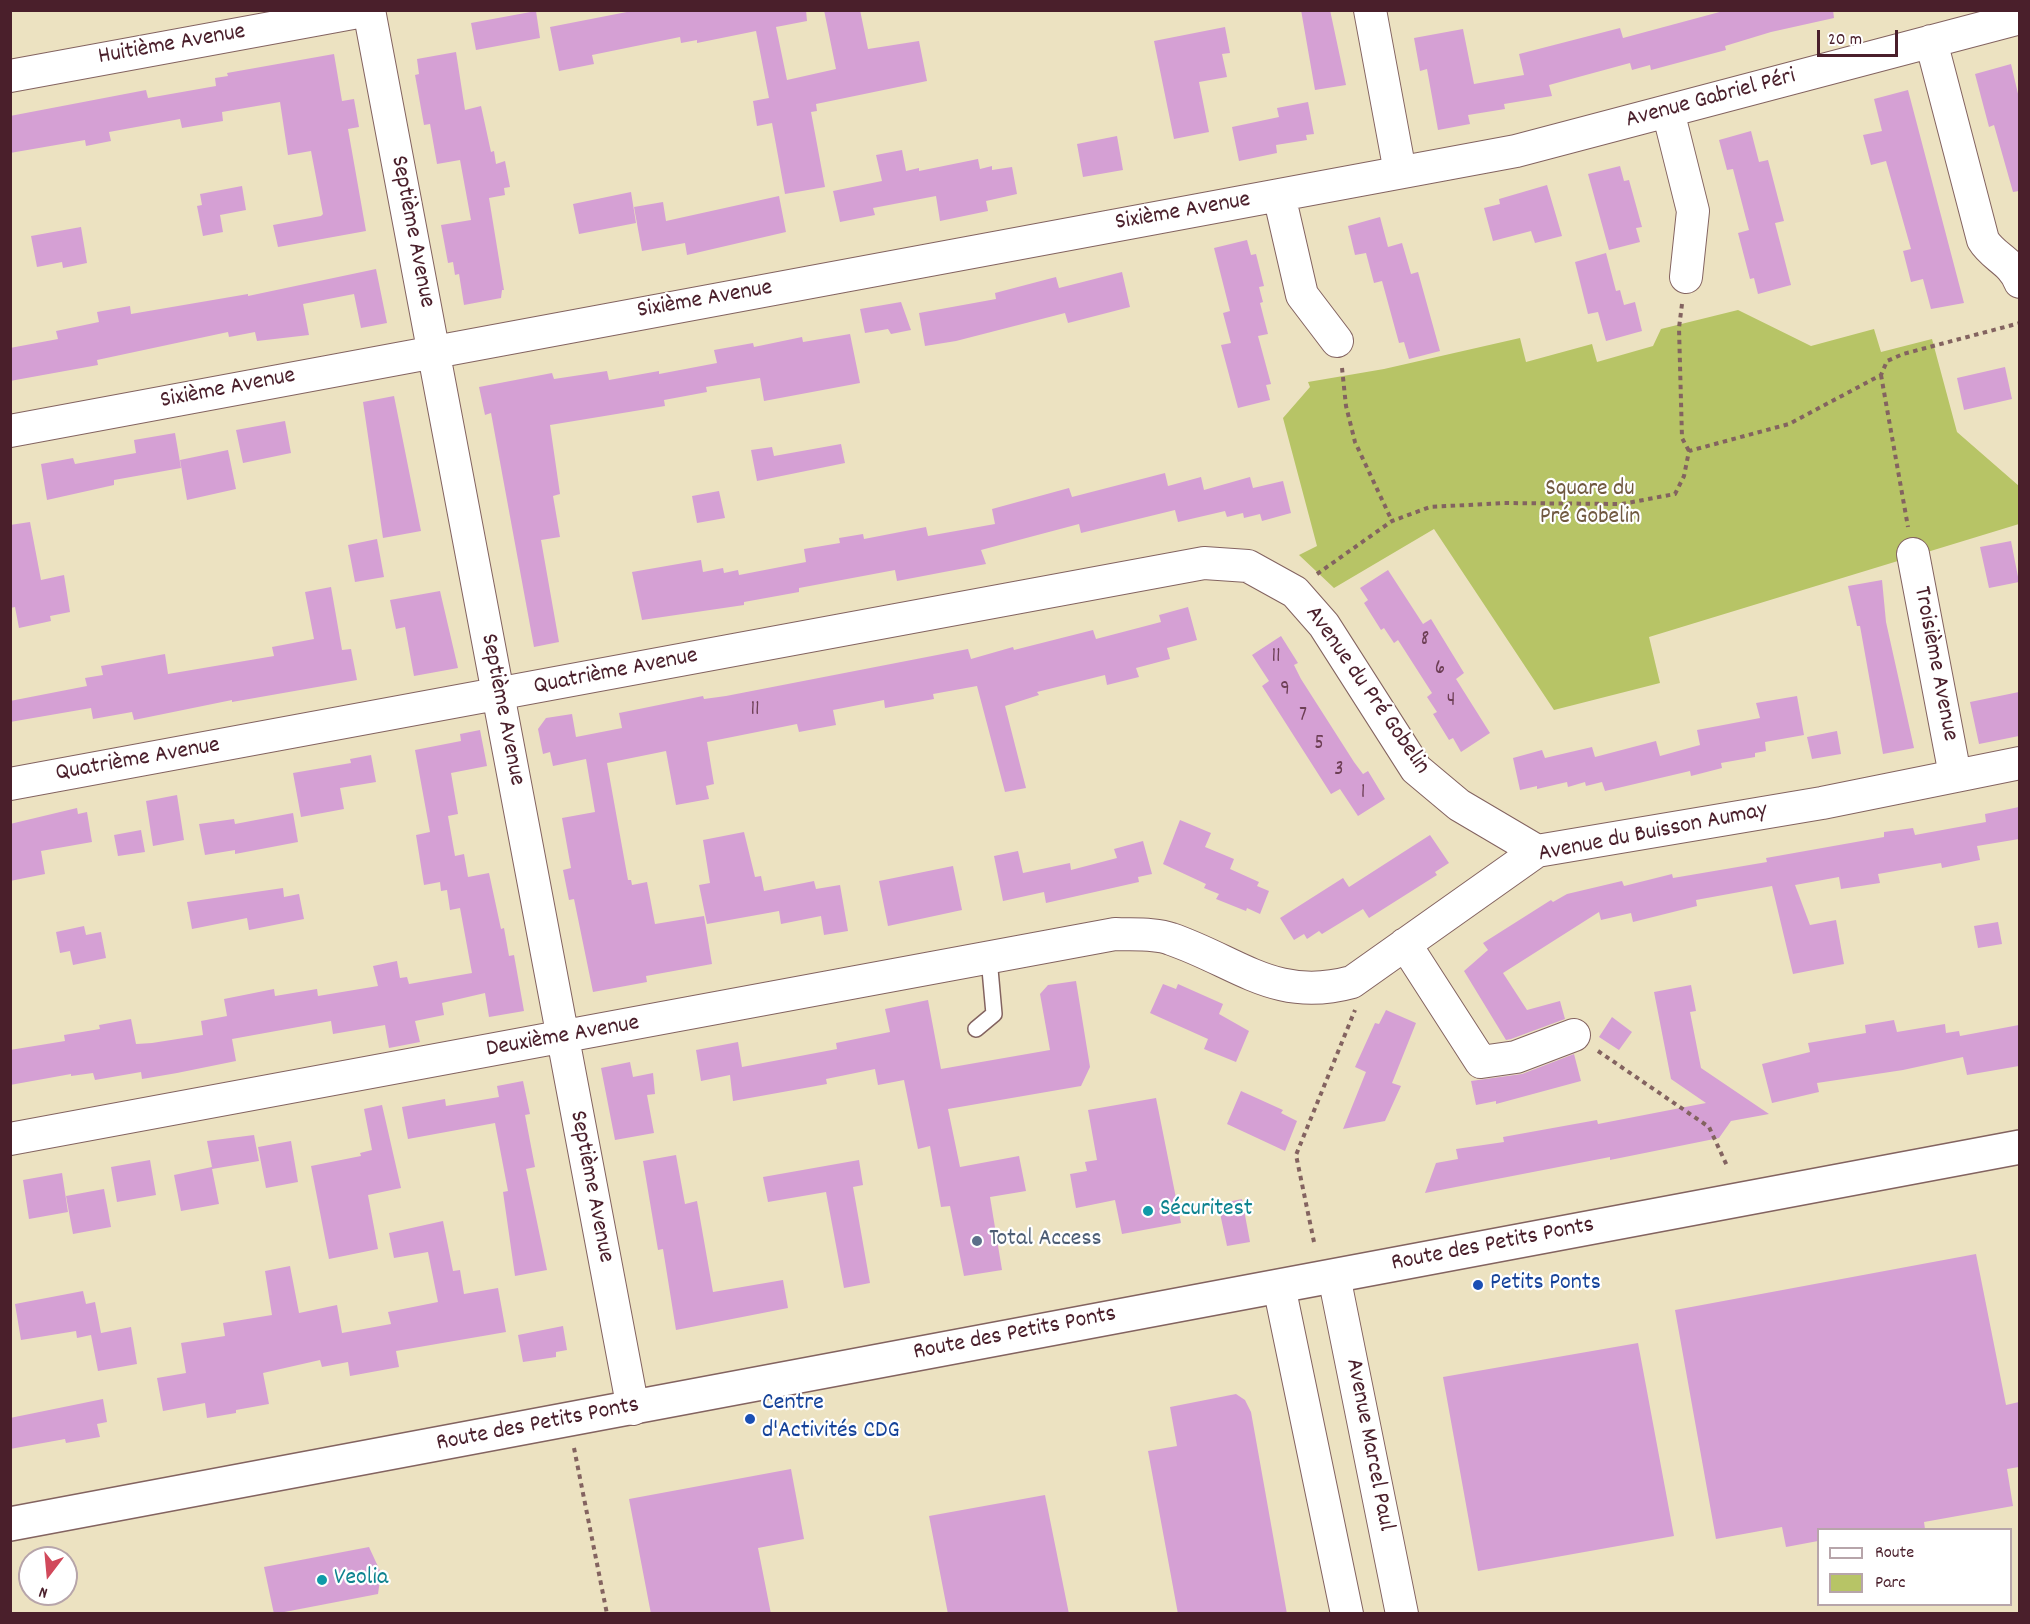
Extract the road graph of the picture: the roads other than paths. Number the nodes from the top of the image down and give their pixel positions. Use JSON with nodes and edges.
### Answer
{"nodes":[{"id":1,"x":369,"y":10,"type":"edge"},
{"id":2,"x":1370,"y":10,"type":"edge"},
{"id":3,"x":2019,"y":18,"type":"edge"},
{"id":4,"x":1931,"y":41,"type":"junction"},
{"id":5,"x":10,"y":76,"type":"edge"},
{"id":6,"x":1668,"y":111,"type":"junction"},
{"id":7,"x":1400,"y":172,"type":"junction"},
{"id":8,"x":1279,"y":195,"type":"junction"},
{"id":9,"x":1686,"y":277,"type":"road end"},
{"id":10,"x":2019,"y":282,"type":"edge"},
{"id":11,"x":1337,"y":341,"type":"road end"},
{"id":12,"x":433,"y":351,"type":"junction"},
{"id":13,"x":10,"y":431,"type":"edge"},
{"id":14,"x":1913,"y":554,"type":"road end"},
{"id":15,"x":1008,"y":598,"type":"joint"},
{"id":16,"x":498,"y":695,"type":"junction"},
{"id":17,"x":2019,"y":763,"type":"edge"},
{"id":18,"x":1955,"y":775,"type":"junction"},
{"id":19,"x":10,"y":784,"type":"edge"},
{"id":20,"x":1537,"y":852,"type":"junction"},
{"id":21,"x":1115,"y":934,"type":"joint"},
{"id":22,"x":1405,"y":944,"type":"junction"},
{"id":23,"x":988,"y":958,"type":"junction"},
{"id":24,"x":976,"y":1029,"type":"dead end"},
{"id":25,"x":1574,"y":1035,"type":"road end"},
{"id":26,"x":562,"y":1038,"type":"junction"},
{"id":27,"x":10,"y":1139,"type":"edge"},
{"id":28,"x":2019,"y":1146,"type":"edge"},
{"id":29,"x":1334,"y":1276,"type":"junction"},
{"id":30,"x":1279,"y":1286,"type":"junction"},
{"id":31,"x":633,"y":1409,"type":"junction"},
{"id":32,"x":10,"y":1524,"type":"edge"},
{"id":33,"x":1347,"y":1614,"type":"edge"},
{"id":34,"x":1402,"y":1614,"type":"edge"}],
"edges":[{"from":1,"to":5,"type":"street","name":"Huitième Avenue"},
{"from":1,"to":12,"type":"street","name":"Septième Avenue"},
{"from":2,"to":7,"type":"street"},
{"from":3,"to":4,"type":"street","name":"Avenue Gabriel Péri"},
{"from":4,"to":6,"type":"street","name":"Avenue Gabriel Péri"},
{"from":4,"to":10,"type":"street"},
{"from":6,"to":7,"type":"street","name":"Avenue Gabriel Péri"},
{"from":6,"to":9,"type":"street"},
{"from":7,"to":8,"type":"street","name":"Sixième Avenue"},
{"from":8,"to":11,"type":"street"},
{"from":8,"to":12,"type":"street","name":"Sixième Avenue"},
{"from":12,"to":13,"type":"street","name":"Sixième Avenue"},
{"from":12,"to":16,"type":"street","name":"Septième Avenue"},
{"from":14,"to":18,"type":"street","name":"Troisième Avenue"},
{"from":15,"to":16,"type":"street","name":"Quatrième Avenue"},
{"from":15,"to":20,"type":"street","name":"Avenue du Pré Gobelin"},
{"from":16,"to":19,"type":"street","name":"Quatrième Avenue"},
{"from":16,"to":26,"type":"street","name":"Septième Avenue"},
{"from":17,"to":18,"type":"street","name":"Avenue du Buisson Aumay"},
{"from":18,"to":20,"type":"street","name":"Avenue du Buisson Aumay"},
{"from":20,"to":22,"type":"street","name":"Avenue du Buisson Aumay"},
{"from":21,"to":22,"type":"street","name":"Avenue du Buisson Aumay"},
{"from":21,"to":23,"type":"street","name":"Deuxième Avenue"},
{"from":22,"to":25,"type":"street"},
{"from":23,"to":24,"type":"lane"},
{"from":23,"to":26,"type":"street","name":"Deuxième Avenue"},
{"from":26,"to":27,"type":"street","name":"Deuxième Avenue"},
{"from":26,"to":31,"type":"street","name":"Septième Avenue"},
{"from":28,"to":29,"type":"main road","name":"Route des Petits Ponts"},
{"from":29,"to":30,"type":"main road","name":"Route des Petits Ponts"},
{"from":29,"to":34,"type":"street","name":"Avenue Marcel Paul"},
{"from":30,"to":31,"type":"main road","name":"Route des Petits Ponts"},
{"from":30,"to":33,"type":"street"},
{"from":31,"to":32,"type":"main road","name":"Route des Petits Ponts"}]}
